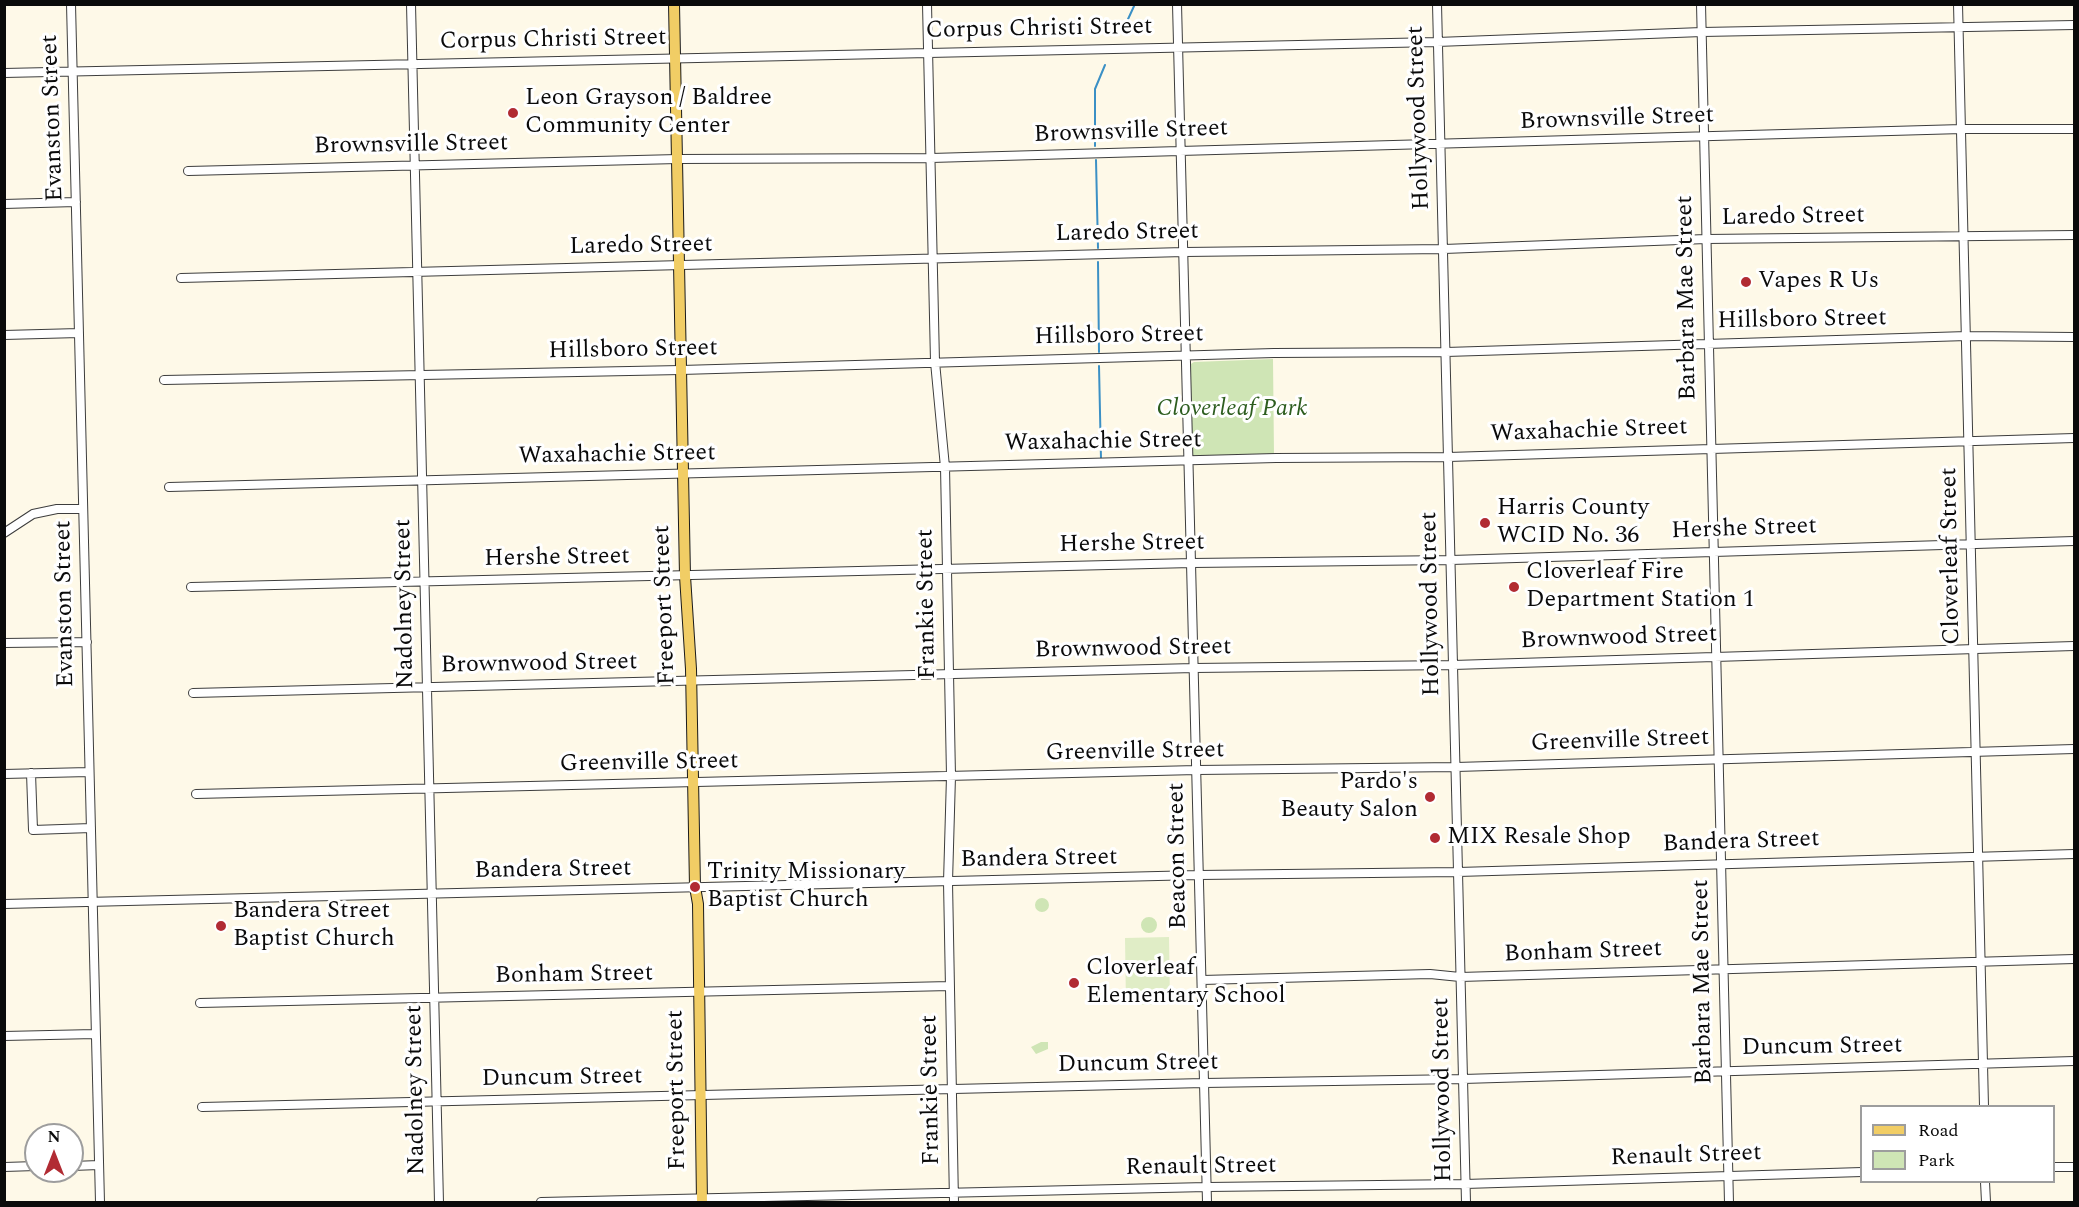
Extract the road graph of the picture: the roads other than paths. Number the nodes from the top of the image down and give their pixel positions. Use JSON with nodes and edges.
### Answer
{"nodes":[{"id":1,"x":71,"y":4,"type":"edge"},
{"id":2,"x":411,"y":4,"type":"edge"},
{"id":3,"x":675,"y":4,"type":"edge"},
{"id":4,"x":927,"y":4,"type":"edge"},
{"id":5,"x":1177,"y":4,"type":"edge"},
{"id":6,"x":1437,"y":4,"type":"edge"},
{"id":7,"x":1701,"y":4,"type":"edge"},
{"id":8,"x":1958,"y":4,"type":"edge"},
{"id":9,"x":2074,"y":25,"type":"edge"},
{"id":10,"x":1958,"y":26,"type":"junction"},
{"id":11,"x":1702,"y":32,"type":"junction"},
{"id":12,"x":1437,"y":42,"type":"junction"},
{"id":13,"x":1178,"y":46,"type":"junction"},
{"id":14,"x":928,"y":52,"type":"junction"},
{"id":15,"x":676,"y":58,"type":"junction"},
{"id":16,"x":412,"y":64,"type":"junction"},
{"id":17,"x":72,"y":71,"type":"junction"},
{"id":18,"x":4,"y":73,"type":"edge"},
{"id":19,"x":1962,"y":129,"type":"junction"},
{"id":20,"x":2074,"y":129,"type":"edge"},
{"id":21,"x":1704,"y":136,"type":"junction"},
{"id":22,"x":1441,"y":145,"type":"junction"},
{"id":23,"x":1181,"y":150,"type":"junction"},
{"id":24,"x":932,"y":158,"type":"junction"},
{"id":25,"x":678,"y":159,"type":"junction"},
{"id":26,"x":415,"y":165,"type":"junction"},
{"id":27,"x":188,"y":171,"type":"dead end"},
{"id":28,"x":76,"y":202,"type":"junction"},
{"id":29,"x":4,"y":204,"type":"edge"},
{"id":30,"x":2074,"y":235,"type":"edge"},
{"id":31,"x":1964,"y":236,"type":"junction"},
{"id":32,"x":1706,"y":239,"type":"junction"},
{"id":33,"x":1443,"y":249,"type":"junction"},
{"id":34,"x":1184,"y":252,"type":"junction"},
{"id":35,"x":933,"y":259,"type":"junction"},
{"id":36,"x":680,"y":266,"type":"junction"},
{"id":37,"x":417,"y":272,"type":"junction"},
{"id":38,"x":181,"y":278,"type":"dead end"},
{"id":39,"x":79,"y":333,"type":"junction"},
{"id":40,"x":4,"y":336,"type":"edge"},
{"id":41,"x":1967,"y":336,"type":"junction"},
{"id":42,"x":2074,"y":337,"type":"edge"},
{"id":43,"x":1709,"y":343,"type":"junction"},
{"id":44,"x":1446,"y":352,"type":"junction"},
{"id":45,"x":1186,"y":355,"type":"junction"},
{"id":46,"x":935,"y":362,"type":"junction"},
{"id":47,"x":681,"y":370,"type":"junction"},
{"id":48,"x":420,"y":374,"type":"junction"},
{"id":49,"x":164,"y":380,"type":"dead end"},
{"id":50,"x":2074,"y":438,"type":"edge"},
{"id":51,"x":1969,"y":441,"type":"junction"},
{"id":52,"x":1711,"y":447,"type":"junction"},
{"id":53,"x":1448,"y":457,"type":"junction"},
{"id":54,"x":1189,"y":460,"type":"junction"},
{"id":55,"x":945,"y":467,"type":"junction"},
{"id":56,"x":683,"y":474,"type":"junction"},
{"id":57,"x":422,"y":480,"type":"junction"},
{"id":58,"x":169,"y":487,"type":"dead end"},
{"id":59,"x":83,"y":509,"type":"junction"},
{"id":60,"x":4,"y":533,"type":"edge"},
{"id":61,"x":2074,"y":541,"type":"edge"},
{"id":62,"x":1971,"y":544,"type":"junction"},
{"id":63,"x":1713,"y":550,"type":"junction"},
{"id":64,"x":1451,"y":560,"type":"junction"},
{"id":65,"x":1192,"y":563,"type":"junction"},
{"id":66,"x":947,"y":569,"type":"junction"},
{"id":67,"x":684,"y":576,"type":"junction"},
{"id":68,"x":424,"y":581,"type":"junction"},
{"id":69,"x":191,"y":587,"type":"dead end"},
{"id":70,"x":87,"y":642,"type":"junction"},
{"id":71,"x":4,"y":643,"type":"edge"},
{"id":72,"x":2074,"y":646,"type":"edge"},
{"id":73,"x":1974,"y":649,"type":"junction"},
{"id":74,"x":1716,"y":655,"type":"junction"},
{"id":75,"x":1453,"y":665,"type":"junction"},
{"id":76,"x":1194,"y":668,"type":"junction"},
{"id":77,"x":949,"y":674,"type":"junction"},
{"id":78,"x":691,"y":681,"type":"junction"},
{"id":79,"x":427,"y":687,"type":"junction"},
{"id":80,"x":193,"y":693,"type":"dead end"},
{"id":81,"x":2074,"y":749,"type":"edge"},
{"id":82,"x":1976,"y":752,"type":"junction"},
{"id":83,"x":1718,"y":758,"type":"junction"},
{"id":84,"x":1456,"y":767,"type":"junction"},
{"id":85,"x":1197,"y":770,"type":"junction"},
{"id":86,"x":89,"y":772,"type":"junction"},
{"id":87,"x":31,"y":773,"type":"junction"},
{"id":88,"x":4,"y":774,"type":"edge"},
{"id":89,"x":951,"y":776,"type":"junction"},
{"id":90,"x":693,"y":783,"type":"junction"},
{"id":91,"x":429,"y":789,"type":"junction"},
{"id":92,"x":196,"y":794,"type":"dead end"},
{"id":93,"x":91,"y":828,"type":"junction"},
{"id":94,"x":2074,"y":854,"type":"edge"},
{"id":95,"x":1978,"y":856,"type":"junction"},
{"id":96,"x":1721,"y":862,"type":"junction"},
{"id":97,"x":1458,"y":872,"type":"junction"},
{"id":98,"x":1199,"y":875,"type":"junction"},
{"id":99,"x":948,"y":882,"type":"junction"},
{"id":100,"x":695,"y":887,"type":"junction"},
{"id":101,"x":432,"y":893,"type":"junction"},
{"id":102,"x":92,"y":902,"type":"junction"},
{"id":103,"x":4,"y":904,"type":"edge"},
{"id":104,"x":2074,"y":959,"type":"edge"},
{"id":105,"x":1980,"y":961,"type":"junction"},
{"id":106,"x":1723,"y":967,"type":"junction"},
{"id":107,"x":1460,"y":977,"type":"junction"},
{"id":108,"x":1202,"y":980,"type":"junction"},
{"id":109,"x":950,"y":986,"type":"junction"},
{"id":110,"x":698,"y":993,"type":"junction"},
{"id":111,"x":434,"y":998,"type":"junction"},
{"id":112,"x":200,"y":1002,"type":"dead end"},
{"id":113,"x":95,"y":1034,"type":"junction"},
{"id":114,"x":4,"y":1036,"type":"edge"},
{"id":115,"x":2074,"y":1061,"type":"edge"},
{"id":116,"x":1983,"y":1064,"type":"junction"},
{"id":117,"x":1725,"y":1070,"type":"junction"},
{"id":118,"x":1463,"y":1079,"type":"junction"},
{"id":119,"x":1204,"y":1083,"type":"junction"},
{"id":120,"x":952,"y":1090,"type":"junction"},
{"id":121,"x":699,"y":1095,"type":"junction"},
{"id":122,"x":437,"y":1101,"type":"junction"},
{"id":123,"x":1984,"y":1105,"type":"edge"},
{"id":124,"x":202,"y":1107,"type":"dead end"},
{"id":125,"x":99,"y":1165,"type":"junction"},
{"id":126,"x":24,"y":1166,"type":"edge"},
{"id":127,"x":84,"y":1166,"type":"edge"},
{"id":128,"x":4,"y":1167,"type":"edge"},
{"id":129,"x":2055,"y":1167,"type":"edge"},
{"id":130,"x":2074,"y":1167,"type":"edge"},
{"id":131,"x":1860,"y":1172,"type":"edge"},
{"id":132,"x":1728,"y":1175,"type":"junction"},
{"id":133,"x":1985,"y":1183,"type":"edge"},
{"id":134,"x":1465,"y":1184,"type":"junction"},
{"id":135,"x":1207,"y":1187,"type":"junction"},
{"id":136,"x":954,"y":1198,"type":"edge"},
{"id":137,"x":702,"y":1201,"type":"edge"},
{"id":138,"x":100,"y":1203,"type":"edge"},
{"id":139,"x":439,"y":1203,"type":"edge"},
{"id":140,"x":541,"y":1203,"type":"edge"},
{"id":141,"x":1207,"y":1203,"type":"edge"},
{"id":142,"x":1466,"y":1203,"type":"edge"},
{"id":143,"x":1729,"y":1203,"type":"edge"},
{"id":144,"x":1986,"y":1203,"type":"edge"}],
"edges":[{"from":1,"to":17,"type":"street","name":"Evanston Street"},
{"from":2,"to":16,"type":"street","name":"Nadolney Street"},
{"from":3,"to":15,"type":"main road","name":"Freeport Street"},
{"from":4,"to":14,"type":"street","name":"Frankie Street"},
{"from":5,"to":13,"type":"street","name":"Beacon Street"},
{"from":6,"to":12,"type":"street","name":"Hollywood Street"},
{"from":7,"to":11,"type":"street","name":"Barbara Mae Street"},
{"from":8,"to":10,"type":"street","name":"Cloverleaf Street"},
{"from":9,"to":10,"type":"street","name":"Corpus Christi Street"},
{"from":10,"to":11,"type":"street","name":"Corpus Christi Street"},
{"from":10,"to":19,"type":"street","name":"Cloverleaf Street"},
{"from":11,"to":12,"type":"street","name":"Corpus Christi Street"},
{"from":11,"to":21,"type":"street","name":"Barbara Mae Street"},
{"from":12,"to":13,"type":"street","name":"Corpus Christi Street"},
{"from":12,"to":22,"type":"street","name":"Hollywood Street"},
{"from":13,"to":14,"type":"street","name":"Corpus Christi Street"},
{"from":13,"to":23,"type":"street","name":"Beacon Street"},
{"from":14,"to":15,"type":"street","name":"Corpus Christi Street"},
{"from":14,"to":24,"type":"street","name":"Frankie Street"},
{"from":15,"to":16,"type":"street","name":"Corpus Christi Street"},
{"from":15,"to":25,"type":"main road","name":"Freeport Street"},
{"from":16,"to":17,"type":"street","name":"Corpus Christi Street"},
{"from":16,"to":26,"type":"street","name":"Nadolney Street"},
{"from":17,"to":18,"type":"street","name":"Corpus Christi Street"},
{"from":17,"to":28,"type":"street","name":"Evanston Street"},
{"from":19,"to":20,"type":"street","name":"Brownsville Street"},
{"from":19,"to":21,"type":"street","name":"Brownsville Street"},
{"from":19,"to":31,"type":"street","name":"Cloverleaf Street"},
{"from":21,"to":22,"type":"street","name":"Brownsville Street"},
{"from":21,"to":32,"type":"street","name":"Barbara Mae Street"},
{"from":22,"to":23,"type":"street","name":"Brownsville Street"},
{"from":22,"to":33,"type":"street","name":"Hollywood Street"},
{"from":23,"to":24,"type":"street","name":"Brownsville Street"},
{"from":23,"to":34,"type":"street","name":"Beacon Street"},
{"from":24,"to":25,"type":"street","name":"Brownsville Street"},
{"from":24,"to":35,"type":"street","name":"Frankie Street"},
{"from":25,"to":26,"type":"street","name":"Brownsville Street"},
{"from":25,"to":36,"type":"main road","name":"Freeport Street"},
{"from":26,"to":27,"type":"street","name":"Brownsville Street"},
{"from":26,"to":37,"type":"street","name":"Nadolney Street"},
{"from":28,"to":29,"type":"street"},
{"from":28,"to":39,"type":"street","name":"Evanston Street"},
{"from":30,"to":31,"type":"street","name":"Laredo Street"},
{"from":31,"to":32,"type":"street","name":"Laredo Street"},
{"from":31,"to":41,"type":"street","name":"Cloverleaf Street"},
{"from":32,"to":33,"type":"street","name":"Laredo Street"},
{"from":32,"to":43,"type":"street","name":"Barbara Mae Street"},
{"from":33,"to":34,"type":"street","name":"Laredo Street"},
{"from":33,"to":44,"type":"street","name":"Hollywood Street"},
{"from":34,"to":35,"type":"street","name":"Laredo Street"},
{"from":34,"to":45,"type":"street","name":"Beacon Street"},
{"from":35,"to":36,"type":"street","name":"Laredo Street"},
{"from":35,"to":46,"type":"street","name":"Frankie Street"},
{"from":36,"to":37,"type":"street","name":"Laredo Street"},
{"from":36,"to":47,"type":"main road","name":"Freeport Street"},
{"from":37,"to":38,"type":"street","name":"Laredo Street"},
{"from":37,"to":48,"type":"street","name":"Nadolney Street"},
{"from":39,"to":40,"type":"street"},
{"from":39,"to":59,"type":"street","name":"Evanston Street"},
{"from":41,"to":42,"type":"street","name":"Hillsboro Street"},
{"from":41,"to":43,"type":"street","name":"Hillsboro Street"},
{"from":41,"to":51,"type":"street","name":"Cloverleaf Street"},
{"from":43,"to":44,"type":"street","name":"Hillsboro Street"},
{"from":43,"to":52,"type":"street","name":"Barbara Mae Street"},
{"from":44,"to":45,"type":"street","name":"Hillsboro Street"},
{"from":44,"to":53,"type":"street","name":"Hollywood Street"},
{"from":45,"to":46,"type":"street","name":"Hillsboro Street"},
{"from":45,"to":54,"type":"street","name":"Beacon Street"},
{"from":46,"to":47,"type":"street","name":"Hillsboro Street"},
{"from":46,"to":55,"type":"street","name":"Frankie Street"},
{"from":47,"to":48,"type":"street","name":"Hillsboro Street"},
{"from":47,"to":56,"type":"main road","name":"Freeport Street"},
{"from":48,"to":49,"type":"street","name":"Hillsboro Street"},
{"from":48,"to":57,"type":"street","name":"Nadolney Street"},
{"from":50,"to":51,"type":"street","name":"Waxahachie Street"},
{"from":51,"to":52,"type":"street","name":"Waxahachie Street"},
{"from":51,"to":62,"type":"street","name":"Cloverleaf Street"},
{"from":52,"to":53,"type":"street","name":"Waxahachie Street"},
{"from":52,"to":63,"type":"street","name":"Barbara Mae Street"},
{"from":53,"to":54,"type":"street","name":"Waxahachie Street"},
{"from":53,"to":64,"type":"street","name":"Hollywood Street"},
{"from":54,"to":55,"type":"street","name":"Waxahachie Street"},
{"from":54,"to":65,"type":"street","name":"Beacon Street"},
{"from":55,"to":56,"type":"street","name":"Waxahachie Street"},
{"from":55,"to":66,"type":"street","name":"Frankie Street"},
{"from":56,"to":57,"type":"street","name":"Waxahachie Street"},
{"from":56,"to":67,"type":"main road","name":"Freeport Street"},
{"from":57,"to":58,"type":"street","name":"Waxahachie Street"},
{"from":57,"to":68,"type":"street","name":"Nadolney Street"},
{"from":59,"to":60,"type":"street"},
{"from":59,"to":70,"type":"street","name":"Evanston Street"},
{"from":61,"to":62,"type":"street","name":"Hershe Street"},
{"from":62,"to":63,"type":"street","name":"Hershe Street"},
{"from":62,"to":73,"type":"street","name":"Cloverleaf Street"},
{"from":63,"to":64,"type":"street","name":"Hershe Street"},
{"from":63,"to":74,"type":"street","name":"Barbara Mae Street"},
{"from":64,"to":65,"type":"street","name":"Hershe Street"},
{"from":64,"to":75,"type":"street","name":"Hollywood Street"},
{"from":65,"to":66,"type":"street","name":"Hershe Street"},
{"from":65,"to":76,"type":"street","name":"Beacon Street"},
{"from":66,"to":67,"type":"street","name":"Hershe Street"},
{"from":66,"to":77,"type":"street","name":"Frankie Street"},
{"from":67,"to":68,"type":"street","name":"Hershe Street"},
{"from":67,"to":78,"type":"main road","name":"Freeport Street"},
{"from":68,"to":69,"type":"street","name":"Hershe Street"},
{"from":68,"to":79,"type":"street","name":"Nadolney Street"},
{"from":70,"to":71,"type":"street"},
{"from":70,"to":86,"type":"street","name":"Evanston Street"},
{"from":72,"to":73,"type":"street","name":"Brownwood Street"},
{"from":73,"to":74,"type":"street","name":"Brownwood Street"},
{"from":73,"to":82,"type":"street","name":"Cloverleaf Street"},
{"from":74,"to":75,"type":"street","name":"Brownwood Street"},
{"from":74,"to":83,"type":"street","name":"Barbara Mae Street"},
{"from":75,"to":76,"type":"street","name":"Brownwood Street"},
{"from":75,"to":84,"type":"street","name":"Hollywood Street"},
{"from":76,"to":77,"type":"street","name":"Brownwood Street"},
{"from":76,"to":85,"type":"street","name":"Beacon Street"},
{"from":77,"to":78,"type":"street","name":"Brownwood Street"},
{"from":77,"to":89,"type":"street","name":"Frankie Street"},
{"from":78,"to":79,"type":"street","name":"Brownwood Street"},
{"from":78,"to":90,"type":"main road","name":"Freeport Street"},
{"from":79,"to":80,"type":"street","name":"Brownwood Street"},
{"from":79,"to":91,"type":"street","name":"Nadolney Street"},
{"from":81,"to":82,"type":"street","name":"Greenville Street"},
{"from":82,"to":83,"type":"street","name":"Greenville Street"},
{"from":82,"to":95,"type":"street","name":"Cloverleaf Street"},
{"from":83,"to":84,"type":"street","name":"Greenville Street"},
{"from":83,"to":96,"type":"street","name":"Barbara Mae Street"},
{"from":84,"to":85,"type":"street","name":"Greenville Street"},
{"from":84,"to":97,"type":"street","name":"Hollywood Street"},
{"from":85,"to":89,"type":"street","name":"Greenville Street"},
{"from":85,"to":98,"type":"street","name":"Beacon Street"},
{"from":86,"to":87,"type":"street"},
{"from":86,"to":93,"type":"street","name":"Evanston Street"},
{"from":87,"to":88,"type":"street"},
{"from":87,"to":93,"type":"street"},
{"from":89,"to":90,"type":"street","name":"Greenville Street"},
{"from":89,"to":99,"type":"street","name":"Frankie Street"},
{"from":90,"to":91,"type":"street","name":"Greenville Street"},
{"from":90,"to":100,"type":"main road","name":"Freeport Street"},
{"from":91,"to":92,"type":"street","name":"Greenville Street"},
{"from":91,"to":101,"type":"street","name":"Nadolney Street"},
{"from":93,"to":102,"type":"street","name":"Evanston Street"},
{"from":94,"to":95,"type":"street","name":"Bandera Street"},
{"from":95,"to":96,"type":"street","name":"Bandera Street"},
{"from":95,"to":105,"type":"street","name":"Cloverleaf Street"},
{"from":96,"to":97,"type":"street","name":"Bandera Street"},
{"from":96,"to":106,"type":"street","name":"Barbara Mae Street"},
{"from":97,"to":98,"type":"street","name":"Bandera Street"},
{"from":97,"to":107,"type":"street","name":"Hollywood Street"},
{"from":98,"to":99,"type":"street","name":"Bandera Street"},
{"from":98,"to":108,"type":"street","name":"Beacon Street"},
{"from":99,"to":100,"type":"street","name":"Bandera Street"},
{"from":99,"to":109,"type":"street","name":"Frankie Street"},
{"from":100,"to":101,"type":"street","name":"Bandera Street"},
{"from":100,"to":110,"type":"main road","name":"Freeport Street"},
{"from":101,"to":102,"type":"street","name":"Bandera Street"},
{"from":101,"to":111,"type":"street","name":"Nadolney Street"},
{"from":102,"to":103,"type":"street","name":"Bandera Street"},
{"from":102,"to":113,"type":"street","name":"Evanston Street"},
{"from":104,"to":105,"type":"street","name":"Bonham Street"},
{"from":105,"to":106,"type":"street","name":"Bonham Street"},
{"from":105,"to":116,"type":"street","name":"Cloverleaf Street"},
{"from":106,"to":107,"type":"street","name":"Bonham Street"},
{"from":106,"to":117,"type":"street","name":"Barbara Mae Street"},
{"from":107,"to":108,"type":"street","name":"Bonham Street"},
{"from":107,"to":118,"type":"street","name":"Hollywood Street"},
{"from":108,"to":119,"type":"street","name":"Beacon Street"},
{"from":109,"to":110,"type":"street","name":"Bonham Street"},
{"from":109,"to":120,"type":"street","name":"Frankie Street"},
{"from":110,"to":111,"type":"street","name":"Bonham Street"},
{"from":110,"to":121,"type":"main road","name":"Freeport Street"},
{"from":111,"to":112,"type":"street","name":"Bonham Street"},
{"from":111,"to":122,"type":"street","name":"Nadolney Street"},
{"from":113,"to":114,"type":"street"},
{"from":113,"to":125,"type":"street","name":"Evanston Street"},
{"from":115,"to":116,"type":"street","name":"Duncum Street"},
{"from":116,"to":117,"type":"street","name":"Duncum Street"},
{"from":116,"to":123,"type":"street","name":"Cloverleaf Street"},
{"from":117,"to":118,"type":"street","name":"Duncum Street"},
{"from":117,"to":132,"type":"street","name":"Barbara Mae Street"},
{"from":118,"to":119,"type":"street","name":"Duncum Street"},
{"from":118,"to":134,"type":"street","name":"Hollywood Street"},
{"from":119,"to":120,"type":"street","name":"Duncum Street"},
{"from":119,"to":135,"type":"street","name":"Beacon Street"},
{"from":120,"to":121,"type":"street","name":"Duncum Street"},
{"from":120,"to":136,"type":"street","name":"Frankie Street"},
{"from":121,"to":122,"type":"street","name":"Duncum Street"},
{"from":121,"to":137,"type":"main road","name":"Freeport Street"},
{"from":122,"to":124,"type":"street","name":"Duncum Street"},
{"from":122,"to":139,"type":"street","name":"Nadolney Street"},
{"from":125,"to":127,"type":"street"},
{"from":125,"to":138,"type":"street","name":"Evanston Street"},
{"from":126,"to":128,"type":"street"},
{"from":129,"to":130,"type":"street"},
{"from":131,"to":132,"type":"street","name":"Renault Street"},
{"from":132,"to":134,"type":"street","name":"Renault Street"},
{"from":132,"to":143,"type":"street","name":"Barbara Mae Street"},
{"from":133,"to":144,"type":"street"},
{"from":134,"to":135,"type":"street","name":"Renault Street"},
{"from":134,"to":142,"type":"street","name":"Hollywood Street"},
{"from":135,"to":136,"type":"street","name":"Renault Street"},
{"from":135,"to":141,"type":"street","name":"Beacon Street"},
{"from":136,"to":137,"type":"street","name":"Renault Street"},
{"from":137,"to":140,"type":"street","name":"Renault Street"}]}
